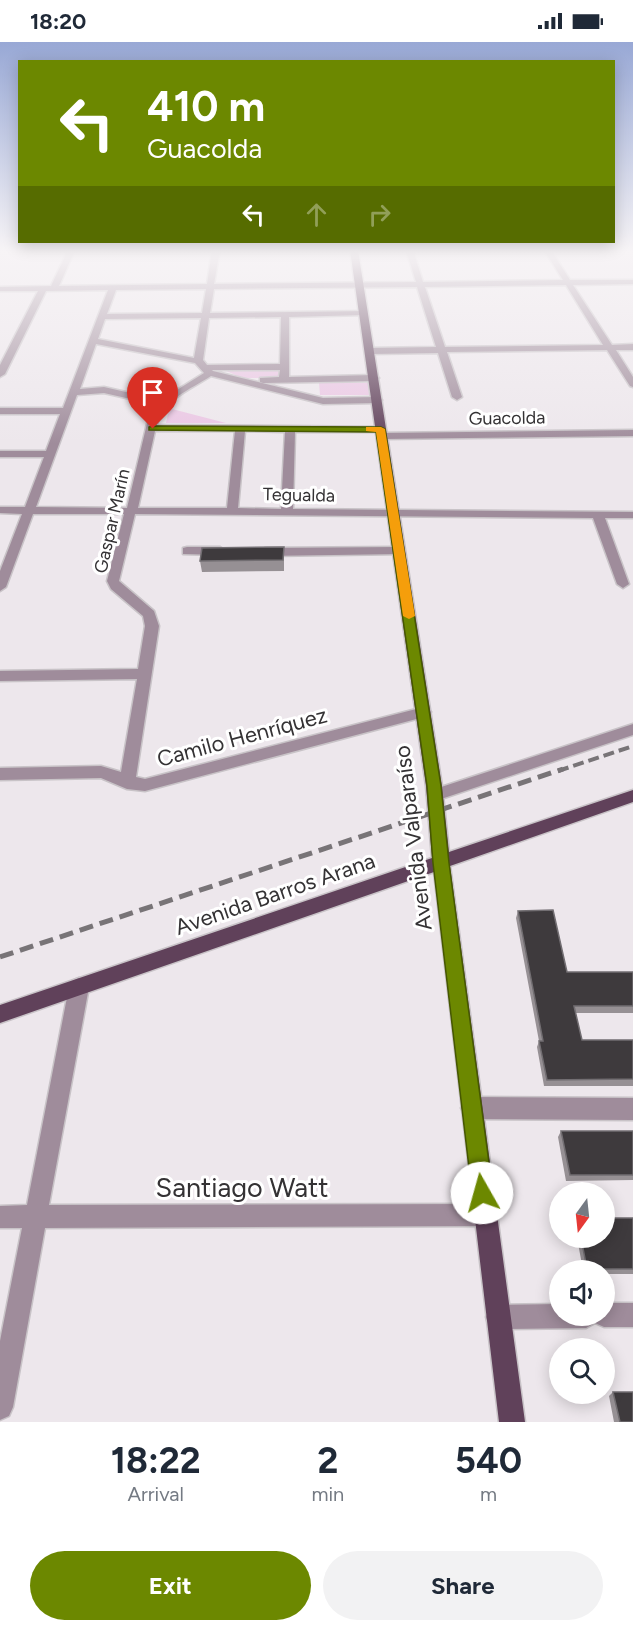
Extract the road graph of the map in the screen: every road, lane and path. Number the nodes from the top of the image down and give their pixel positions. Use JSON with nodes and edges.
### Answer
{"nodes":[{"id":1,"x":30,"y":314,"type":"edge"},
{"id":2,"x":332,"y":314,"type":"edge"},
{"id":3,"x":364,"y":314,"type":"edge"},
{"id":4,"x":430,"y":314,"type":"edge"},
{"id":5,"x":588,"y":314,"type":"edge"},
{"id":6,"x":285,"y":315,"type":"junction"},
{"id":7,"x":205,"y":316,"type":"junction"},
{"id":8,"x":102,"y":317,"type":"joint"},
{"id":9,"x":93,"y":341,"type":"junction"},
{"id":10,"x":633,"y":347,"type":"edge"},
{"id":11,"x":609,"y":348,"type":"junction"},
{"id":12,"x":441,"y":350,"type":"junction"},
{"id":13,"x":369,"y":351,"type":"junction"},
{"id":14,"x":204,"y":367,"type":"junction"},
{"id":15,"x":284,"y":367,"type":"junction"},
{"id":16,"x":0,"y":374,"type":"edge"},
{"id":17,"x":374,"y":378,"type":"junction"},
{"id":18,"x":238,"y":380,"type":"junction"},
{"id":19,"x":284,"y":380,"type":"junction"},
{"id":20,"x":633,"y":384,"type":"edge"},
{"id":21,"x":74,"y":392,"type":"junction"},
{"id":22,"x":457,"y":398,"type":"dead end"},
{"id":23,"x":377,"y":400,"type":"junction"},
{"id":24,"x":163,"y":404,"type":"junction"},
{"id":25,"x":0,"y":411,"type":"edge"},
{"id":26,"x":67,"y":411,"type":"junction"},
{"id":27,"x":153,"y":429,"type":"junction"},
{"id":28,"x":240,"y":429,"type":"junction"},
{"id":29,"x":290,"y":429,"type":"junction"},
{"id":30,"x":381,"y":433,"type":"junction"},
{"id":31,"x":633,"y":433,"type":"edge"},
{"id":32,"x":0,"y":454,"type":"edge"},
{"id":33,"x":50,"y":454,"type":"junction"},
{"id":34,"x":0,"y":510,"type":"edge"},
{"id":35,"x":29,"y":510,"type":"junction"},
{"id":36,"x":131,"y":511,"type":"junction"},
{"id":37,"x":232,"y":513,"type":"junction"},
{"id":38,"x":287,"y":513,"type":"junction"},
{"id":39,"x":393,"y":515,"type":"junction"},
{"id":40,"x":598,"y":515,"type":"junction"},
{"id":41,"x":633,"y":515,"type":"edge"},
{"id":42,"x":187,"y":551,"type":"dead end"},
{"id":43,"x":230,"y":551,"type":"edge"},
{"id":44,"x":251,"y":551,"type":"edge"},
{"id":45,"x":398,"y":551,"type":"junction"},
{"id":46,"x":623,"y":584,"type":"dead end"},
{"id":47,"x":0,"y":587,"type":"edge"},
{"id":48,"x":143,"y":674,"type":"junction"},
{"id":49,"x":0,"y":676,"type":"edge"},
{"id":50,"x":423,"y":712,"type":"junction"},
{"id":51,"x":633,"y":729,"type":"edge"},
{"id":52,"x":0,"y":774,"type":"edge"},
{"id":53,"x":127,"y":783,"type":"junction"},
{"id":54,"x":435,"y":795,"type":"junction"},
{"id":55,"x":633,"y":796,"type":"edge"},
{"id":56,"x":441,"y":863,"type":"junction"},
{"id":57,"x":80,"y":987,"type":"junction"},
{"id":58,"x":0,"y":1014,"type":"edge"},
{"id":59,"x":472,"y":1108,"type":"junction"},
{"id":60,"x":633,"y":1109,"type":"edge"},
{"id":61,"x":485,"y":1215,"type":"junction"},
{"id":62,"x":36,"y":1216,"type":"junction"},
{"id":63,"x":0,"y":1217,"type":"edge"},
{"id":64,"x":615,"y":1315,"type":"edge"},
{"id":65,"x":633,"y":1315,"type":"edge"},
{"id":66,"x":549,"y":1316,"type":"edge"},
{"id":67,"x":498,"y":1317,"type":"junction"},
{"id":68,"x":0,"y":1407,"type":"edge"},
{"id":69,"x":512,"y":1422,"type":"edge"}],
"edges":[{"from":1,"to":16,"type":"street"},
{"from":2,"to":6,"type":"street"},
{"from":3,"to":13,"type":"main road","name":"Avenida Valparaíso"},
{"from":4,"to":12,"type":"street"},
{"from":5,"to":11,"type":"street"},
{"from":6,"to":7,"type":"street"},
{"from":6,"to":15,"type":"street"},
{"from":7,"to":8,"type":"street"},
{"from":7,"to":14,"type":"street"},
{"from":8,"to":9,"type":"street"},
{"from":9,"to":14,"type":"street"},
{"from":9,"to":21,"type":"street"},
{"from":10,"to":11,"type":"street"},
{"from":11,"to":12,"type":"street"},
{"from":11,"to":20,"type":"street"},
{"from":12,"to":13,"type":"street"},
{"from":12,"to":22,"type":"street"},
{"from":13,"to":17,"type":"main road","name":"Avenida Valparaíso"},
{"from":14,"to":15,"type":"street"},
{"from":14,"to":18,"type":"street"},
{"from":14,"to":24,"type":"street"},
{"from":15,"to":19,"type":"street"},
{"from":17,"to":19,"type":"street"},
{"from":17,"to":23,"type":"main road","name":"Avenida Valparaíso"},
{"from":18,"to":19,"type":"street"},
{"from":18,"to":23,"type":"street"},
{"from":21,"to":24,"type":"street"},
{"from":21,"to":26,"type":"street"},
{"from":23,"to":30,"type":"main road","name":"Avenida Valparaíso"},
{"from":24,"to":27,"type":"street","name":"Gaspar Marín"},
{"from":25,"to":26,"type":"street"},
{"from":26,"to":33,"type":"street"},
{"from":27,"to":28,"type":"street","name":"Guacolda"},
{"from":27,"to":36,"type":"street","name":"Gaspar Marín"},
{"from":28,"to":29,"type":"street","name":"Guacolda"},
{"from":28,"to":37,"type":"street"},
{"from":29,"to":30,"type":"street","name":"Guacolda"},
{"from":29,"to":38,"type":"street"},
{"from":30,"to":31,"type":"street","name":"Guacolda"},
{"from":30,"to":39,"type":"main road","name":"Avenida Valparaíso"},
{"from":32,"to":33,"type":"street"},
{"from":33,"to":35,"type":"street"},
{"from":34,"to":35,"type":"street","name":"Tegualda"},
{"from":35,"to":36,"type":"street","name":"Tegualda"},
{"from":35,"to":47,"type":"street"},
{"from":36,"to":37,"type":"street","name":"Tegualda"},
{"from":36,"to":48,"type":"street","name":"Gaspar Marín"},
{"from":37,"to":38,"type":"street","name":"Tegualda"},
{"from":38,"to":39,"type":"street","name":"Tegualda"},
{"from":39,"to":40,"type":"street","name":"Tegualda"},
{"from":39,"to":45,"type":"main road","name":"Avenida Valparaíso"},
{"from":40,"to":41,"type":"street","name":"Tegualda"},
{"from":40,"to":46,"type":"street"},
{"from":42,"to":43,"type":"street"},
{"from":44,"to":45,"type":"street"},
{"from":45,"to":50,"type":"main road","name":"Avenida Valparaíso"},
{"from":48,"to":49,"type":"street"},
{"from":48,"to":53,"type":"street"},
{"from":50,"to":53,"type":"street","name":"Camilo Henríquez"},
{"from":50,"to":54,"type":"main road","name":"Avenida Valparaíso"},
{"from":51,"to":54,"type":"street"},
{"from":52,"to":53,"type":"street","name":"Camilo Henríquez"},
{"from":54,"to":56,"type":"main road","name":"Avenida Valparaíso"},
{"from":55,"to":56,"type":"main road","name":"Avenida Barros Arana"},
{"from":56,"to":57,"type":"main road","name":"Avenida Barros Arana"},
{"from":56,"to":59,"type":"main road","name":"Avenida Valparaíso"},
{"from":57,"to":58,"type":"main road","name":"Avenida Barros Arana"},
{"from":57,"to":62,"type":"street"},
{"from":59,"to":60,"type":"street"},
{"from":59,"to":61,"type":"main road","name":"Avenida Valparaíso"},
{"from":61,"to":62,"type":"street","name":"Santiago Watt"},
{"from":61,"to":67,"type":"main road","name":"Avenida Valparaíso"},
{"from":62,"to":63,"type":"street","name":"Santiago Watt"},
{"from":62,"to":68,"type":"street"},
{"from":64,"to":65,"type":"street"},
{"from":66,"to":67,"type":"street"},
{"from":67,"to":69,"type":"main road","name":"Avenida Valparaíso"}]}
